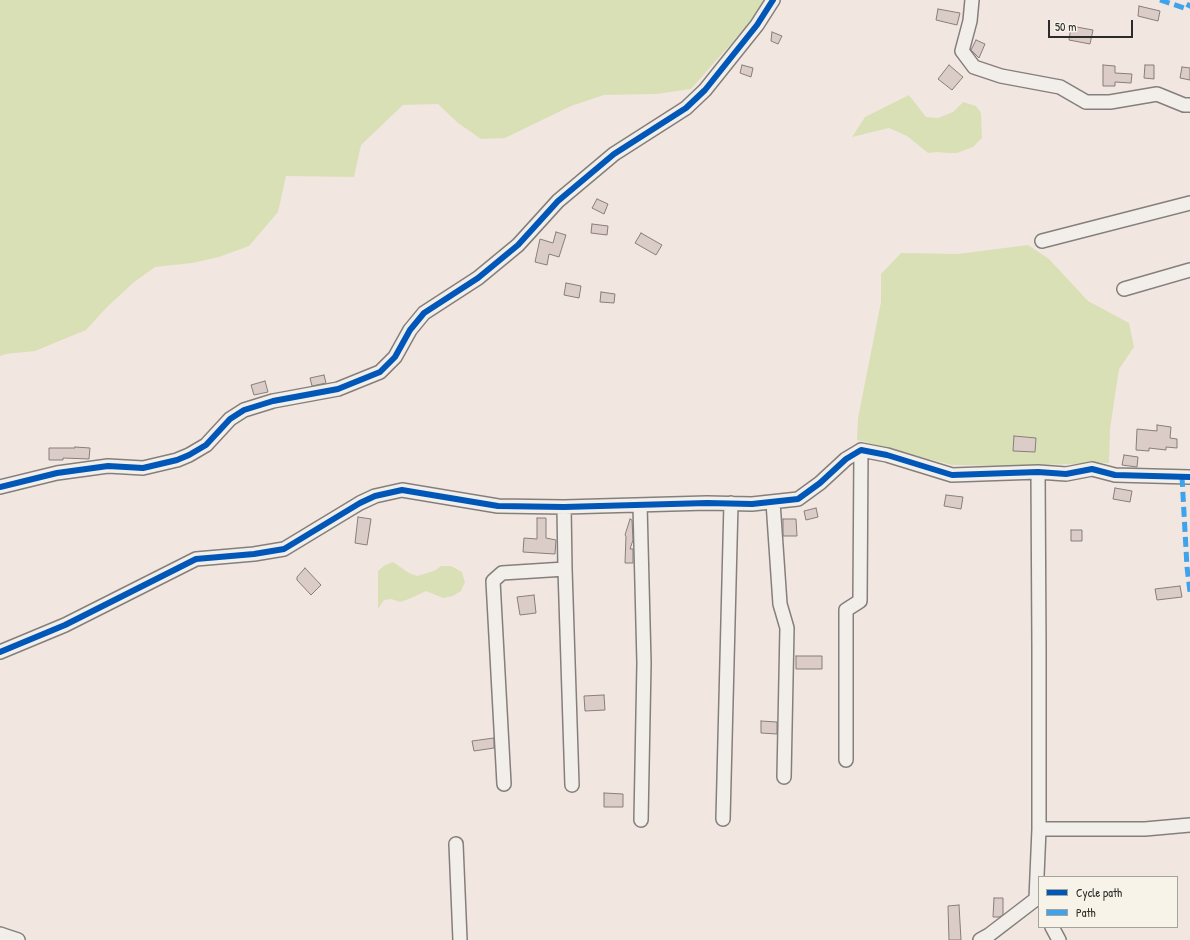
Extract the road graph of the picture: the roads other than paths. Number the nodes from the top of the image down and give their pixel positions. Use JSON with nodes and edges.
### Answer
{"nodes":[{"id":1,"x":774,"y":0,"type":"edge"},
{"id":2,"x":972,"y":0,"type":"edge"},
{"id":3,"x":1190,"y":105,"type":"edge"},
{"id":4,"x":1190,"y":203,"type":"edge"},
{"id":5,"x":1042,"y":241,"type":"dead end"},
{"id":6,"x":1190,"y":270,"type":"edge"},
{"id":7,"x":1124,"y":288,"type":"dead end"},
{"id":8,"x":861,"y":450,"type":"junction"},
{"id":9,"x":1038,"y":472,"type":"junction"},
{"id":10,"x":1190,"y":477,"type":"edge"},
{"id":11,"x":0,"y":487,"type":"edge"},
{"id":12,"x":773,"y":502,"type":"junction"},
{"id":13,"x":731,"y":503,"type":"junction"},
{"id":14,"x":640,"y":505,"type":"junction"},
{"id":15,"x":564,"y":507,"type":"junction"},
{"id":16,"x":565,"y":569,"type":"junction"},
{"id":17,"x":0,"y":652,"type":"edge"},
{"id":18,"x":846,"y":760,"type":"dead end"},
{"id":19,"x":784,"y":777,"type":"dead end"},
{"id":20,"x":504,"y":784,"type":"dead end"},
{"id":21,"x":572,"y":785,"type":"dead end"},
{"id":22,"x":723,"y":819,"type":"dead end"},
{"id":23,"x":641,"y":820,"type":"dead end"},
{"id":24,"x":1190,"y":825,"type":"edge"},
{"id":25,"x":1039,"y":829,"type":"junction"},
{"id":26,"x":456,"y":844,"type":"dead end"},
{"id":27,"x":1038,"y":876,"type":"edge"},
{"id":28,"x":1038,"y":902,"type":"edge"},
{"id":29,"x":1053,"y":928,"type":"edge"},
{"id":30,"x":0,"y":934,"type":"edge"},
{"id":31,"x":18,"y":940,"type":"edge"},
{"id":32,"x":460,"y":940,"type":"edge"},
{"id":33,"x":980,"y":940,"type":"edge"},
{"id":34,"x":1059,"y":940,"type":"edge"}],
"edges":[{"from":1,"to":11,"type":"street"},
{"from":2,"to":3,"type":"street"},
{"from":4,"to":5,"type":"street"},
{"from":6,"to":7,"type":"street"},
{"from":8,"to":9,"type":"street"},
{"from":8,"to":12,"type":"street"},
{"from":8,"to":18,"type":"street"},
{"from":9,"to":10,"type":"street"},
{"from":9,"to":25,"type":"street"},
{"from":12,"to":13,"type":"street"},
{"from":12,"to":19,"type":"street"},
{"from":13,"to":14,"type":"street"},
{"from":13,"to":22,"type":"street"},
{"from":14,"to":15,"type":"street"},
{"from":14,"to":23,"type":"street"},
{"from":15,"to":16,"type":"street"},
{"from":15,"to":17,"type":"street"},
{"from":16,"to":20,"type":"street"},
{"from":16,"to":21,"type":"street"},
{"from":24,"to":25,"type":"street"},
{"from":25,"to":27,"type":"street"},
{"from":26,"to":32,"type":"street"},
{"from":28,"to":33,"type":"street"},
{"from":29,"to":34,"type":"street"},
{"from":30,"to":31,"type":"street"}]}
